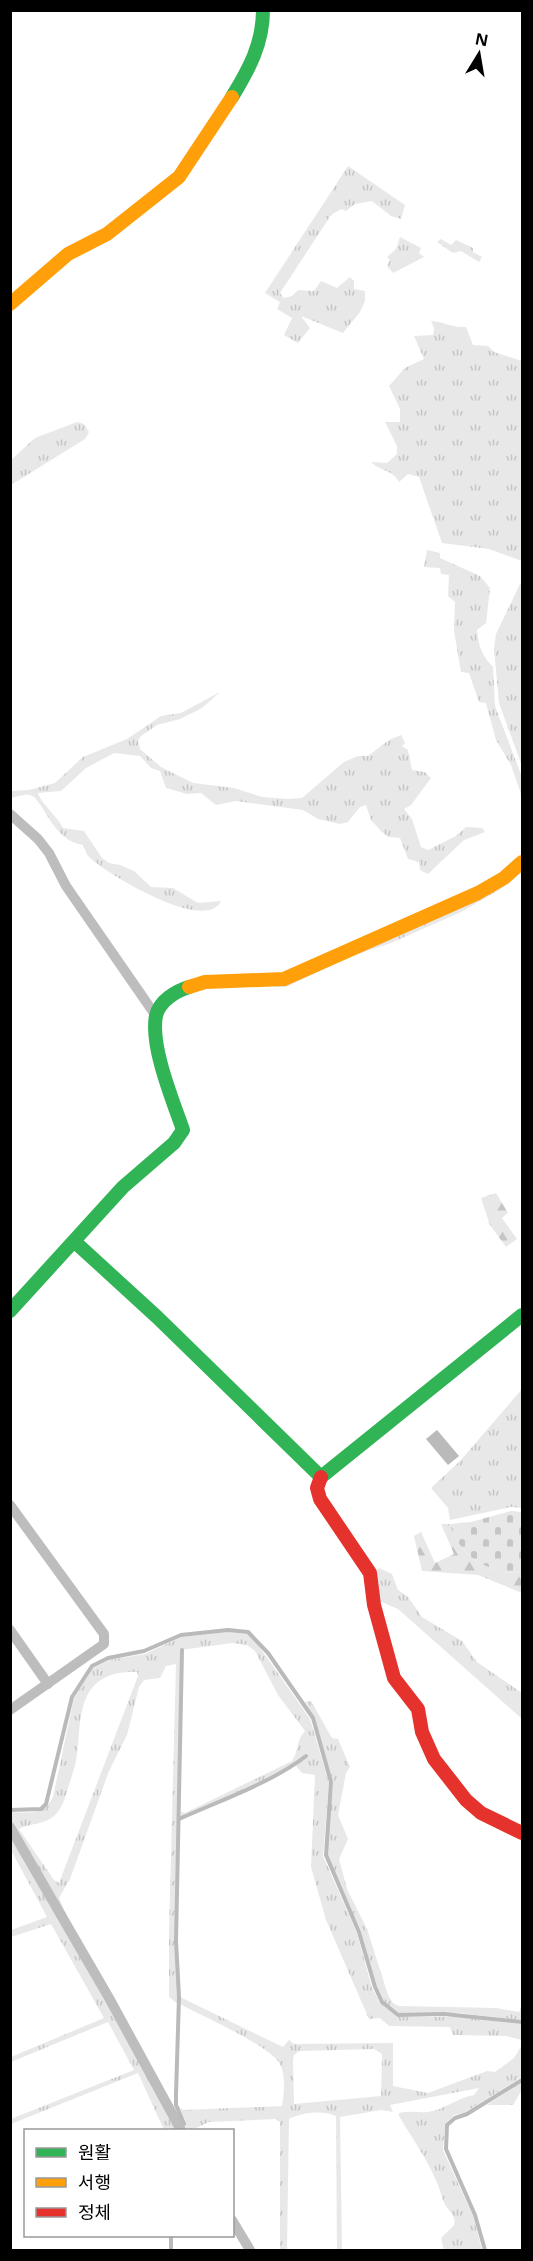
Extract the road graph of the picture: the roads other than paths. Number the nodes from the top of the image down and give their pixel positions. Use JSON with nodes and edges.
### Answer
{"nodes":[{"id":1,"x":263,"y":10,"type":"edge"},
{"id":2,"x":10,"y":304,"type":"edge"},
{"id":3,"x":10,"y":814,"type":"edge"},
{"id":4,"x":522,"y":862,"type":"edge"},
{"id":5,"x":156,"y":1016,"type":"junction"},
{"id":6,"x":75,"y":1242,"type":"junction"},
{"id":7,"x":10,"y":1311,"type":"edge"},
{"id":8,"x":522,"y":1315,"type":"edge"},
{"id":9,"x":321,"y":1477,"type":"junction"},
{"id":10,"x":10,"y":1504,"type":"edge"},
{"id":11,"x":10,"y":1630,"type":"edge"},
{"id":12,"x":48,"y":1684,"type":"junction"},
{"id":13,"x":10,"y":1710,"type":"edge"},
{"id":14,"x":10,"y":1827,"type":"edge"},
{"id":15,"x":522,"y":1833,"type":"edge"},
{"id":16,"x":180,"y":2129,"type":"edge"},
{"id":17,"x":234,"y":2223,"type":"edge"},
{"id":18,"x":250,"y":2250,"type":"edge"}],
"edges":[{"from":1,"to":2,"type":"street"},
{"from":3,"to":5,"type":"street"},
{"from":4,"to":5,"type":"street"},
{"from":5,"to":6,"type":"street"},
{"from":6,"to":7,"type":"street"},
{"from":6,"to":9,"type":"street"},
{"from":8,"to":9,"type":"street"},
{"from":9,"to":15,"type":"street"},
{"from":10,"to":12,"type":"street"},
{"from":11,"to":12,"type":"street"},
{"from":12,"to":13,"type":"street"},
{"from":14,"to":16,"type":"street"},
{"from":17,"to":18,"type":"street"}]}
